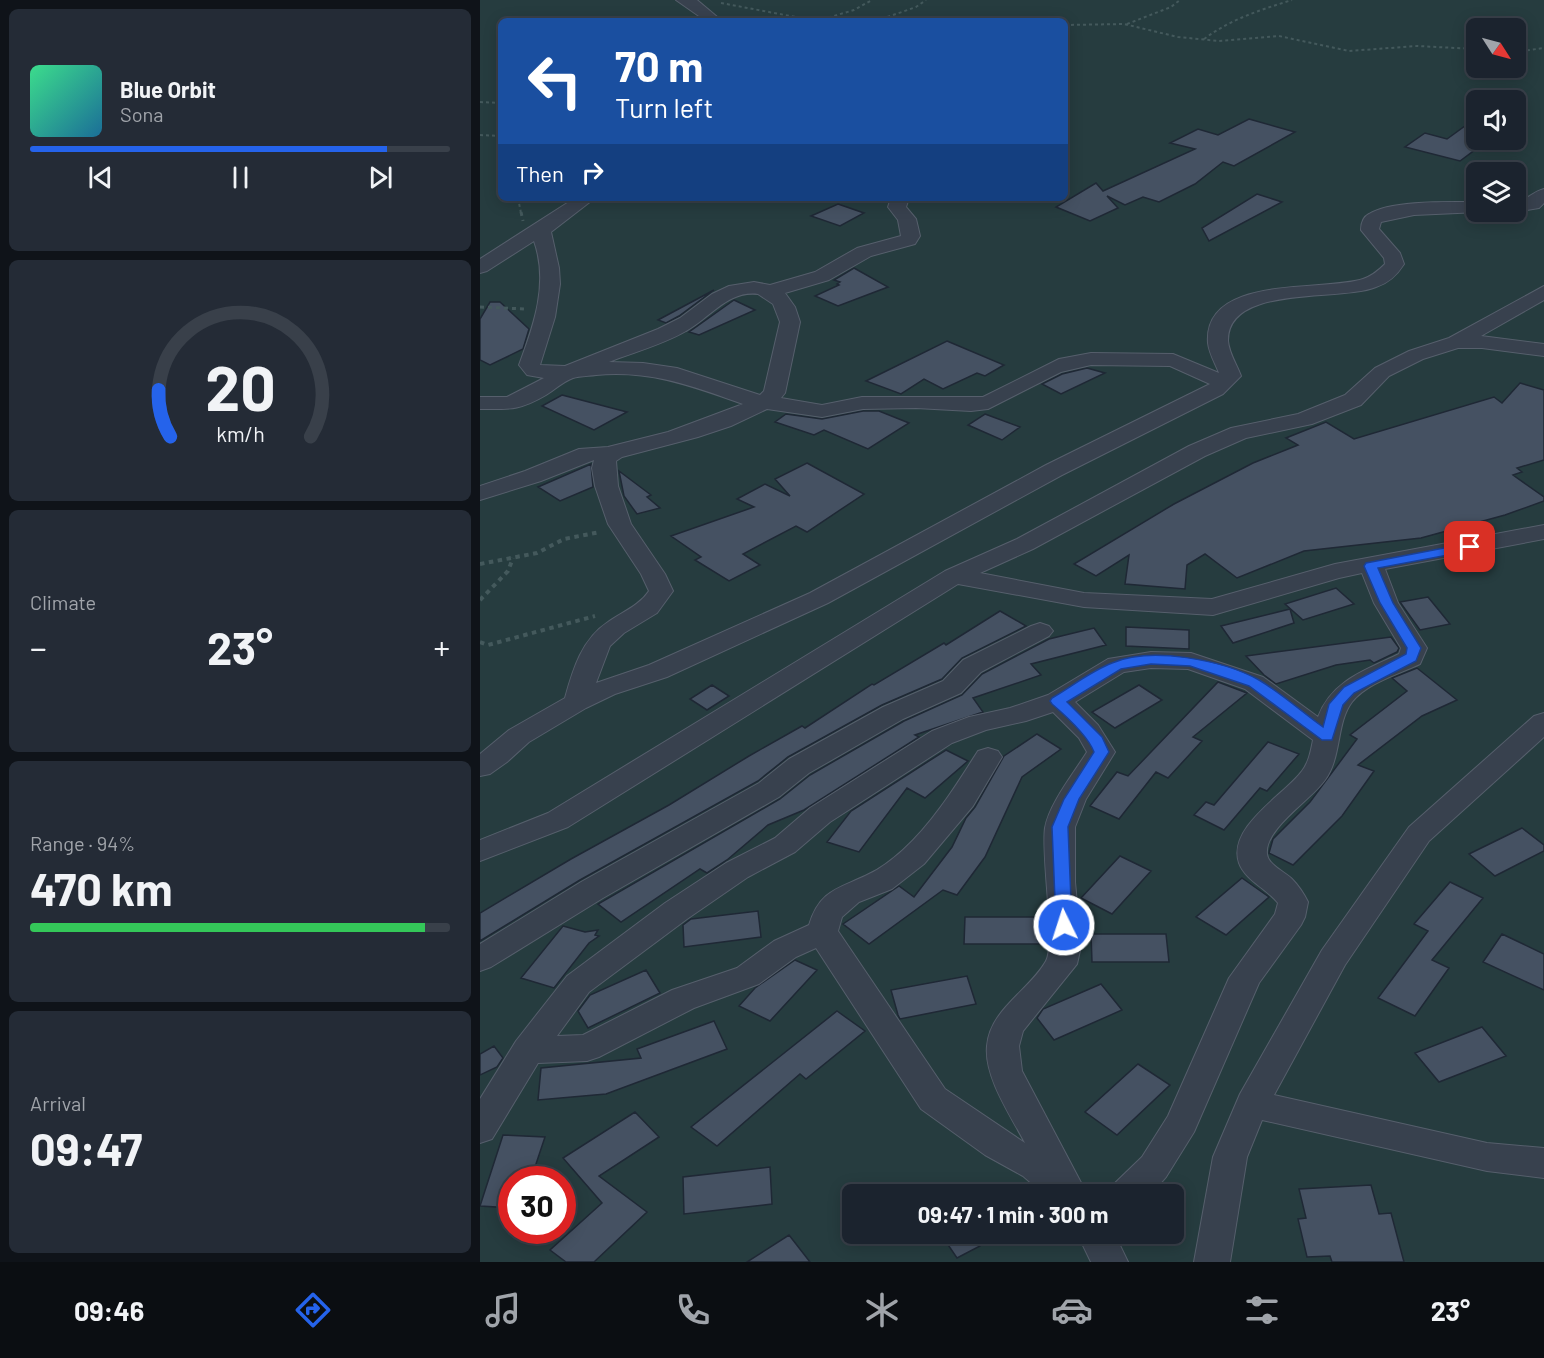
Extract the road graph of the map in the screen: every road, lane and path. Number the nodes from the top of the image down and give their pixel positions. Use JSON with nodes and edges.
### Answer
{"nodes":[{"id":1,"x":683,"y":0,"type":"edge"},
{"id":2,"x":872,"y":0,"type":"edge"},
{"id":3,"x":926,"y":0,"type":"edge"},
{"id":4,"x":1180,"y":0,"type":"edge"},
{"id":5,"x":1292,"y":0,"type":"edge"},
{"id":6,"x":721,"y":3,"type":"dead end"},
{"id":7,"x":711,"y":18,"type":"edge"},
{"id":8,"x":800,"y":18,"type":"edge"},
{"id":9,"x":826,"y":18,"type":"edge"},
{"id":10,"x":885,"y":18,"type":"edge"},
{"id":11,"x":1124,"y":24,"type":"junction"},
{"id":12,"x":1068,"y":25,"type":"edge"},
{"id":13,"x":1204,"y":40,"type":"junction"},
{"id":14,"x":1466,"y":48,"type":"edge"},
{"id":15,"x":1544,"y":48,"type":"edge"},
{"id":16,"x":1526,"y":50,"type":"edge"},
{"id":17,"x":480,"y":102,"type":"edge"},
{"id":18,"x":498,"y":103,"type":"edge"},
{"id":19,"x":480,"y":135,"type":"edge"},
{"id":20,"x":498,"y":136,"type":"edge"},
{"id":21,"x":1544,"y":194,"type":"edge"},
{"id":22,"x":582,"y":201,"type":"edge"},
{"id":23,"x":899,"y":201,"type":"edge"},
{"id":24,"x":1526,"y":205,"type":"edge"},
{"id":25,"x":1466,"y":207,"type":"edge"},
{"id":26,"x":555,"y":219,"type":"junction"},
{"id":27,"x":480,"y":267,"type":"edge"},
{"id":28,"x":771,"y":291,"type":"junction"},
{"id":29,"x":1544,"y":292,"type":"edge"},
{"id":30,"x":480,"y":307,"type":"edge"},
{"id":31,"x":547,"y":310,"type":"junction"},
{"id":32,"x":1456,"y":342,"type":"junction"},
{"id":33,"x":1544,"y":350,"type":"edge"},
{"id":34,"x":569,"y":372,"type":"junction"},
{"id":35,"x":1226,"y":383,"type":"junction"},
{"id":36,"x":763,"y":402,"type":"junction"},
{"id":37,"x":480,"y":404,"type":"edge"},
{"id":38,"x":613,"y":453,"type":"junction"},
{"id":39,"x":480,"y":493,"type":"edge"},
{"id":40,"x":622,"y":530,"type":"junction"},
{"id":41,"x":1544,"y":532,"type":"edge"},
{"id":42,"x":513,"y":558,"type":"junction"},
{"id":43,"x":480,"y":564,"type":"edge"},
{"id":44,"x":1371,"y":566,"type":"junction"},
{"id":45,"x":954,"y":576,"type":"junction"},
{"id":46,"x":480,"y":600,"type":"edge"},
{"id":47,"x":638,"y":616,"type":"junction"},
{"id":48,"x":1040,"y":631,"type":"dead end"},
{"id":49,"x":480,"y":642,"type":"edge"},
{"id":50,"x":1057,"y":701,"type":"junction"},
{"id":51,"x":577,"y":702,"type":"junction"},
{"id":52,"x":1544,"y":722,"type":"edge"},
{"id":53,"x":1327,"y":737,"type":"junction"},
{"id":54,"x":988,"y":757,"type":"dead end"},
{"id":55,"x":480,"y":767,"type":"edge"},
{"id":56,"x":480,"y":850,"type":"edge"},
{"id":57,"x":822,"y":932,"type":"junction"},
{"id":58,"x":480,"y":959,"type":"edge"},
{"id":59,"x":528,"y":1050,"type":"junction"},
{"id":60,"x":1252,"y":1104,"type":"junction"},
{"id":61,"x":480,"y":1129,"type":"edge"},
{"id":62,"x":1544,"y":1163,"type":"edge"},
{"id":63,"x":1058,"y":1184,"type":"edge"},
{"id":64,"x":1063,"y":1184,"type":"edge"},
{"id":65,"x":1138,"y":1184,"type":"edge"},
{"id":66,"x":1101,"y":1244,"type":"edge"},
{"id":67,"x":1110,"y":1262,"type":"edge"},
{"id":68,"x":1212,"y":1262,"type":"edge"}],
"edges":[{"from":1,"to":7,"type":"street"},
{"from":2,"to":9,"type":"path"},
{"from":3,"to":10,"type":"path"},
{"from":4,"to":11,"type":"path"},
{"from":5,"to":13,"type":"path"},
{"from":6,"to":8,"type":"path"},
{"from":11,"to":12,"type":"path"},
{"from":11,"to":13,"type":"path"},
{"from":13,"to":14,"type":"path"},
{"from":15,"to":16,"type":"path"},
{"from":17,"to":18,"type":"path"},
{"from":19,"to":20,"type":"path"},
{"from":21,"to":24,"type":"street"},
{"from":22,"to":26,"type":"street"},
{"from":23,"to":28,"type":"street"},
{"from":25,"to":35,"type":"street"},
{"from":26,"to":27,"type":"street"},
{"from":26,"to":31,"type":"street"},
{"from":28,"to":34,"type":"street"},
{"from":28,"to":36,"type":"street"},
{"from":29,"to":32,"type":"street"},
{"from":30,"to":31,"type":"path"},
{"from":31,"to":34,"type":"street"},
{"from":32,"to":33,"type":"street"},
{"from":32,"to":45,"type":"street"},
{"from":34,"to":36,"type":"street"},
{"from":34,"to":37,"type":"street"},
{"from":35,"to":36,"type":"street"},
{"from":35,"to":51,"type":"street"},
{"from":36,"to":38,"type":"street"},
{"from":38,"to":39,"type":"street"},
{"from":38,"to":40,"type":"street"},
{"from":40,"to":42,"type":"path"},
{"from":40,"to":47,"type":"street"},
{"from":41,"to":44,"type":"street"},
{"from":42,"to":43,"type":"path"},
{"from":42,"to":46,"type":"path"},
{"from":44,"to":45,"type":"street"},
{"from":44,"to":53,"type":"street"},
{"from":45,"to":56,"type":"street"},
{"from":47,"to":49,"type":"path"},
{"from":47,"to":51,"type":"street"},
{"from":48,"to":58,"type":"street"},
{"from":50,"to":53,"type":"street"},
{"from":50,"to":59,"type":"street"},
{"from":50,"to":64,"type":"street"},
{"from":51,"to":55,"type":"street"},
{"from":52,"to":60,"type":"street"},
{"from":53,"to":65,"type":"street"},
{"from":54,"to":57,"type":"street"},
{"from":57,"to":59,"type":"street"},
{"from":57,"to":63,"type":"street"},
{"from":59,"to":61,"type":"street"},
{"from":60,"to":62,"type":"street"},
{"from":60,"to":68,"type":"street"},
{"from":66,"to":67,"type":"street"}]}
